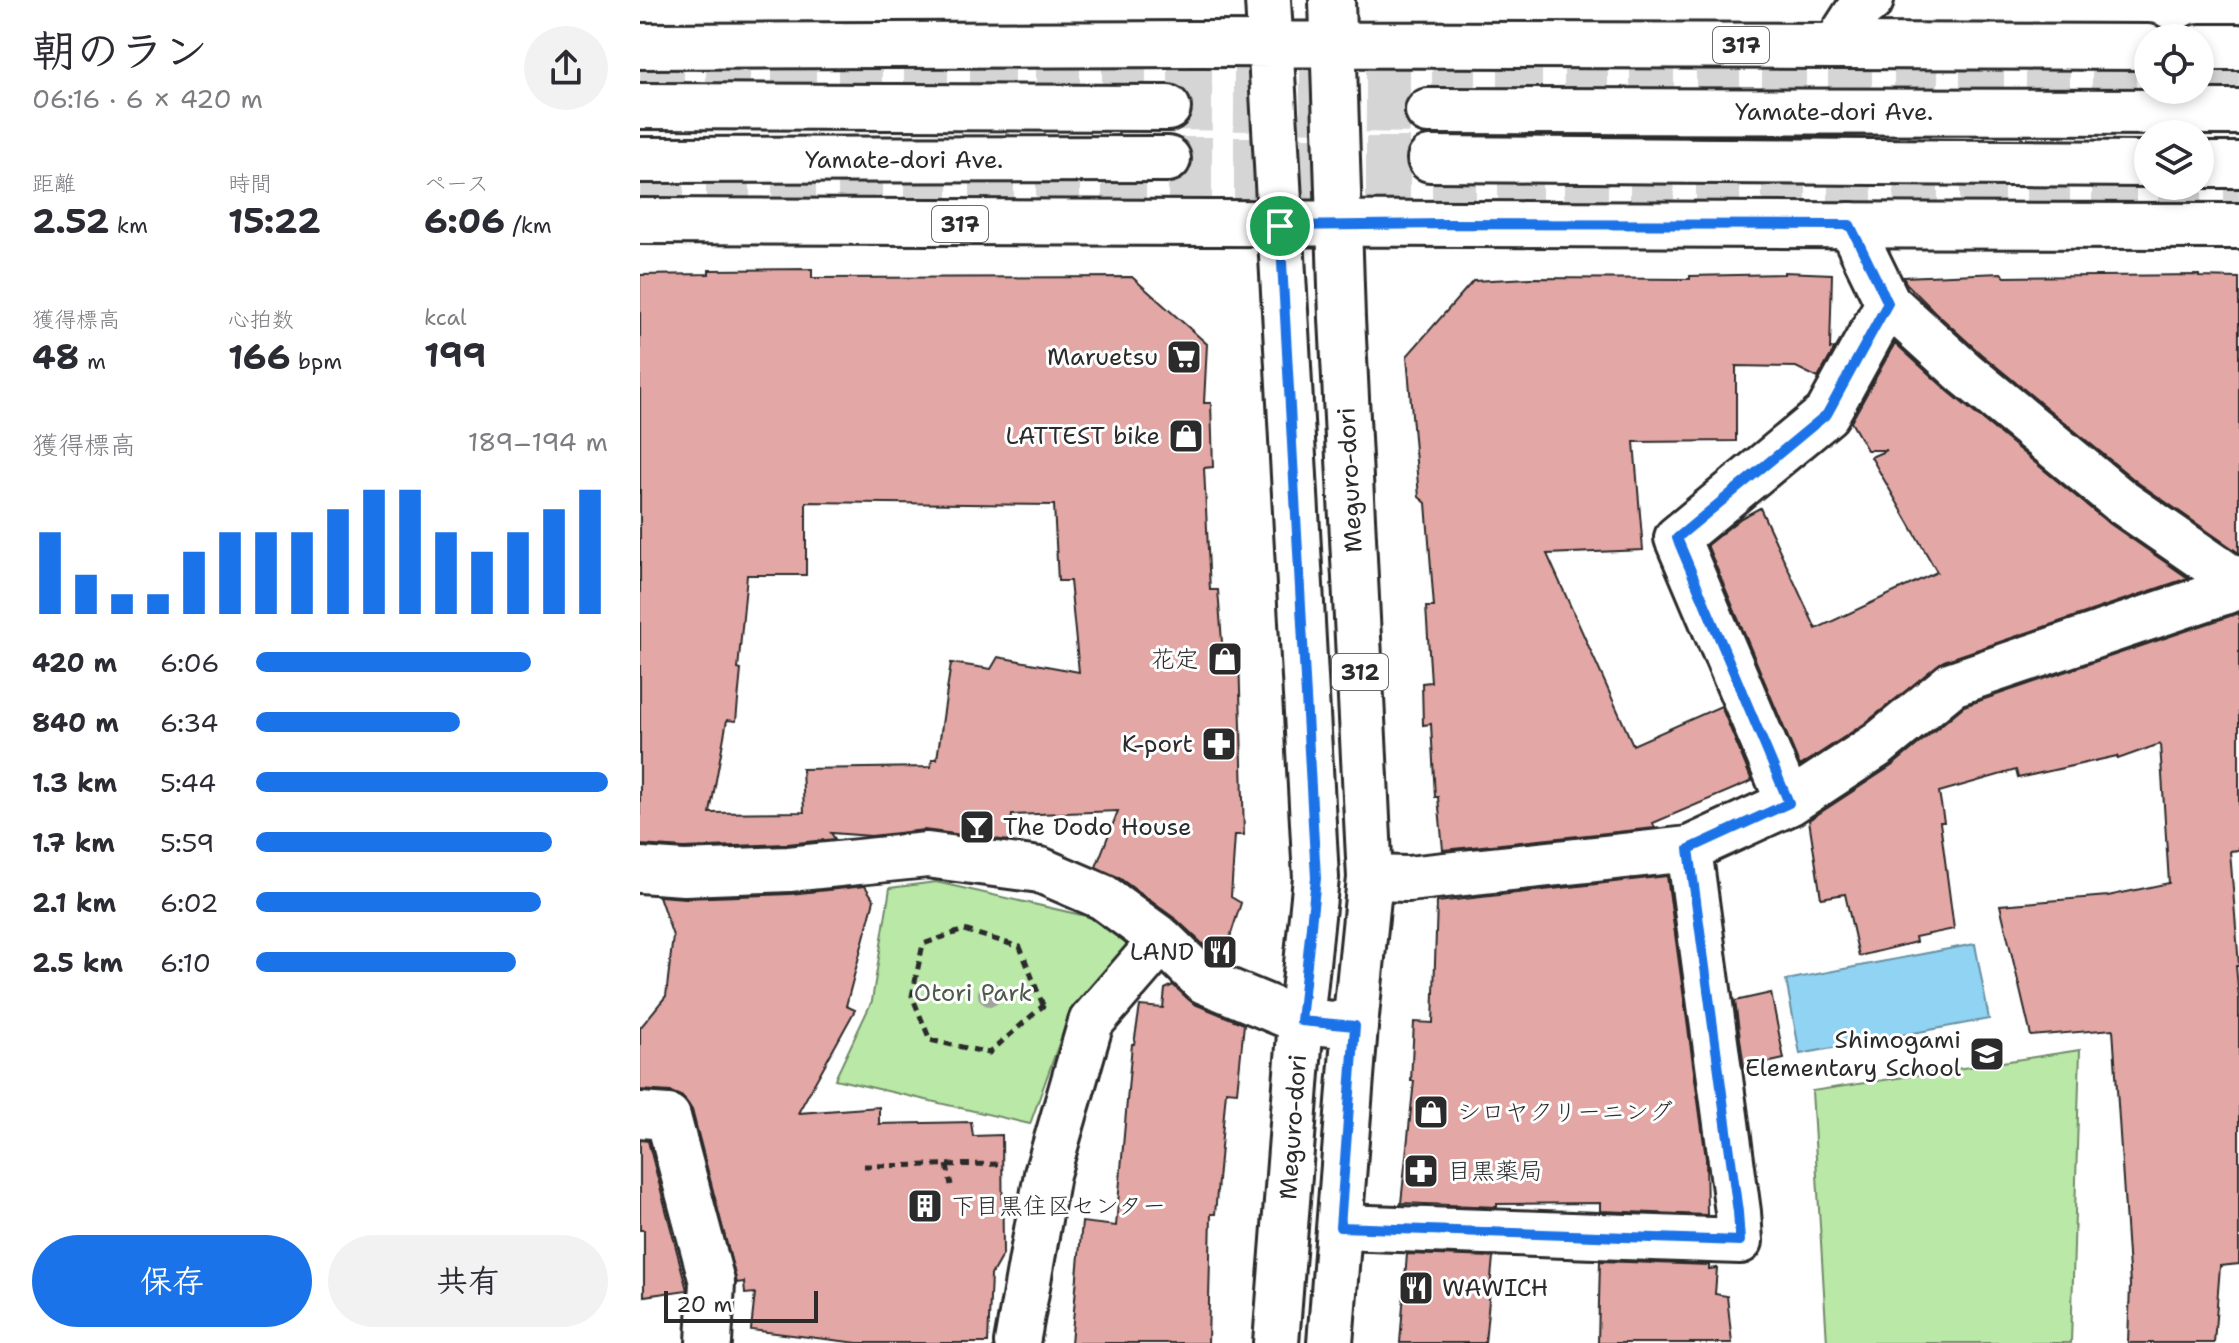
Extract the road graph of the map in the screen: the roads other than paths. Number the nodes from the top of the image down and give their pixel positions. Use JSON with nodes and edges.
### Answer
{"nodes":[{"id":1,"x":1268,"y":0,"type":"edge"},
{"id":2,"x":1332,"y":0,"type":"edge"},
{"id":3,"x":1871,"y":0,"type":"edge"},
{"id":4,"x":1271,"y":44,"type":"junction"},
{"id":5,"x":1334,"y":44,"type":"junction"},
{"id":6,"x":1836,"y":45,"type":"junction"},
{"id":7,"x":640,"y":46,"type":"edge"},
{"id":8,"x":2134,"y":47,"type":"edge"},
{"id":9,"x":2214,"y":47,"type":"edge"},
{"id":10,"x":2239,"y":47,"type":"edge"},
{"id":11,"x":640,"y":106,"type":"edge"},
{"id":12,"x":1168,"y":108,"type":"tunnel mouth"},
{"id":13,"x":1428,"y":111,"type":"tunnel mouth"},
{"id":14,"x":2239,"y":112,"type":"edge"},
{"id":15,"x":1168,"y":159,"type":"tunnel mouth"},
{"id":16,"x":1430,"y":159,"type":"tunnel mouth"},
{"id":17,"x":640,"y":160,"type":"edge"},
{"id":18,"x":2134,"y":164,"type":"edge"},
{"id":19,"x":2214,"y":165,"type":"edge"},
{"id":20,"x":2239,"y":165,"type":"edge"},
{"id":21,"x":640,"y":221,"type":"edge"},
{"id":22,"x":1339,"y":225,"type":"junction"},
{"id":23,"x":1850,"y":225,"type":"junction"},
{"id":24,"x":1280,"y":226,"type":"junction"},
{"id":25,"x":2239,"y":226,"type":"edge"},
{"id":26,"x":1888,"y":303,"type":"junction"},
{"id":27,"x":2239,"y":585,"type":"edge"},
{"id":28,"x":1789,"y":803,"type":"junction"},
{"id":29,"x":1689,"y":849,"type":"junction"},
{"id":30,"x":640,"y":870,"type":"edge"},
{"id":31,"x":1370,"y":878,"type":"junction"},
{"id":32,"x":1162,"y":940,"type":"junction"},
{"id":33,"x":1301,"y":1021,"type":"junction"},
{"id":34,"x":1355,"y":1026,"type":"junction"},
{"id":35,"x":640,"y":1115,"type":"edge"},
{"id":36,"x":1340,"y":1227,"type":"junction"},
{"id":37,"x":709,"y":1343,"type":"edge"},
{"id":38,"x":1017,"y":1343,"type":"edge"},
{"id":39,"x":1276,"y":1343,"type":"edge"},
{"id":40,"x":1330,"y":1343,"type":"edge"}],
"edges":[{"from":1,"to":4,"type":"main road","name":"Meguro-dori","number":"312"},
{"from":2,"to":5,"type":"main road","name":"Meguro-dori","number":"312"},
{"from":3,"to":6,"type":"main road"},
{"from":4,"to":5,"type":"main road","number":"317"},
{"from":4,"to":7,"type":"main road","number":"317"},
{"from":4,"to":24,"type":"main road","name":"Meguro-dori","number":"312"},
{"from":5,"to":6,"type":"main road","number":"317"},
{"from":5,"to":22,"type":"main road","name":"Meguro-dori","number":"312"},
{"from":6,"to":8,"type":"main road","number":"317"},
{"from":9,"to":10,"type":"main road"},
{"from":11,"to":12,"type":"main road"},
{"from":13,"to":14,"type":"main road","name":"Yamate-dori Ave."},
{"from":15,"to":17,"type":"main road","name":"Yamate-dori Ave."},
{"from":16,"to":18,"type":"main road","name":"Yamate-dori Ave."},
{"from":19,"to":20,"type":"main road"},
{"from":21,"to":24,"type":"main road","number":"317"},
{"from":22,"to":23,"type":"main road","number":"317"},
{"from":22,"to":24,"type":"main road","number":"317"},
{"from":22,"to":31,"type":"main road","name":"Meguro-dori","number":"312"},
{"from":23,"to":25,"type":"main road","number":"317"},
{"from":23,"to":26,"type":"main road"},
{"from":24,"to":33,"type":"main road","name":"Meguro-dori","number":"312"},
{"from":26,"to":27,"type":"main road"},
{"from":26,"to":28,"type":"main road"},
{"from":27,"to":28,"type":"main road"},
{"from":28,"to":29,"type":"main road"},
{"from":29,"to":31,"type":"main road"},
{"from":29,"to":36,"type":"main road"},
{"from":30,"to":32,"type":"main road"},
{"from":31,"to":34,"type":"main road","name":"Meguro-dori","number":"312"},
{"from":32,"to":33,"type":"main road"},
{"from":32,"to":38,"type":"main road"},
{"from":33,"to":34,"type":"main road"},
{"from":33,"to":39,"type":"main road","name":"Meguro-dori","number":"312"},
{"from":34,"to":36,"type":"main road","name":"Meguro-dori","number":"312"},
{"from":35,"to":37,"type":"main road"},
{"from":36,"to":40,"type":"main road","name":"Meguro-dori","number":"312"}]}
